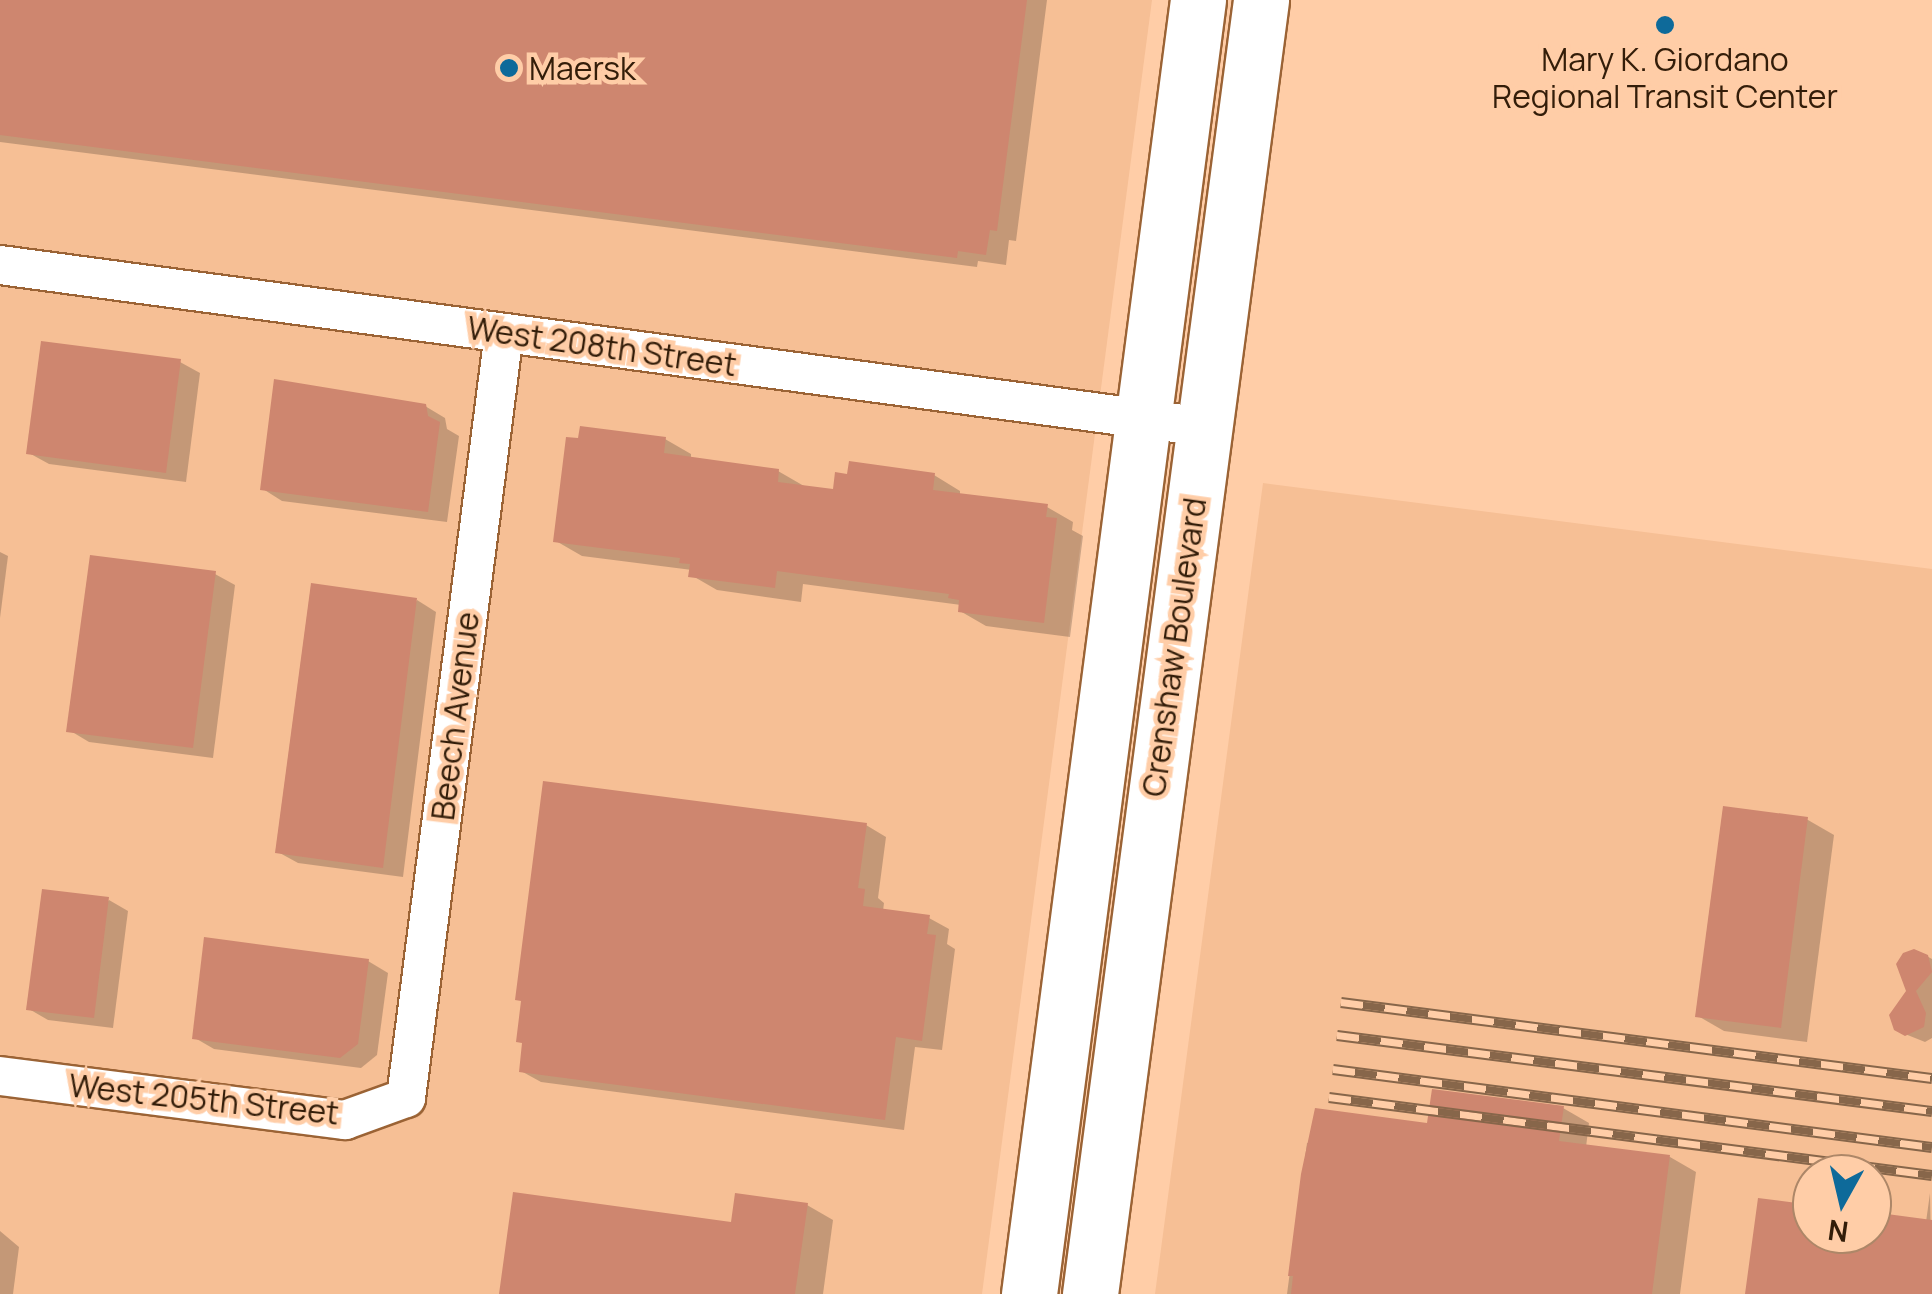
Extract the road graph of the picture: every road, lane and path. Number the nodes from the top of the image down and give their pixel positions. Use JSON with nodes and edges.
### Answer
{"nodes":[{"id":1,"x":1198,"y":0,"type":"edge"},
{"id":2,"x":1261,"y":0,"type":"edge"},
{"id":3,"x":0,"y":264,"type":"edge"},
{"id":4,"x":504,"y":333,"type":"junction"},
{"id":5,"x":1142,"y":419,"type":"junction"},
{"id":6,"x":1204,"y":427,"type":"junction"},
{"id":7,"x":0,"y":1076,"type":"edge"},
{"id":8,"x":406,"y":1098,"type":"joint"},
{"id":9,"x":1029,"y":1294,"type":"edge"},
{"id":10,"x":1090,"y":1294,"type":"edge"}],
"edges":[{"from":1,"to":5,"type":"main road","name":"Crenshaw Boulevard"},
{"from":2,"to":6,"type":"main road","name":"Crenshaw Boulevard"},
{"from":3,"to":4,"type":"street","name":"West 208th Street"},
{"from":4,"to":5,"type":"street","name":"West 208th Street"},
{"from":4,"to":8,"type":"street","name":"Beech Avenue"},
{"from":5,"to":6,"type":"street","name":"West 208th Street"},
{"from":5,"to":9,"type":"main road","name":"Crenshaw Boulevard"},
{"from":6,"to":10,"type":"main road","name":"Crenshaw Boulevard"},
{"from":7,"to":8,"type":"street","name":"West 205th Street"}]}
